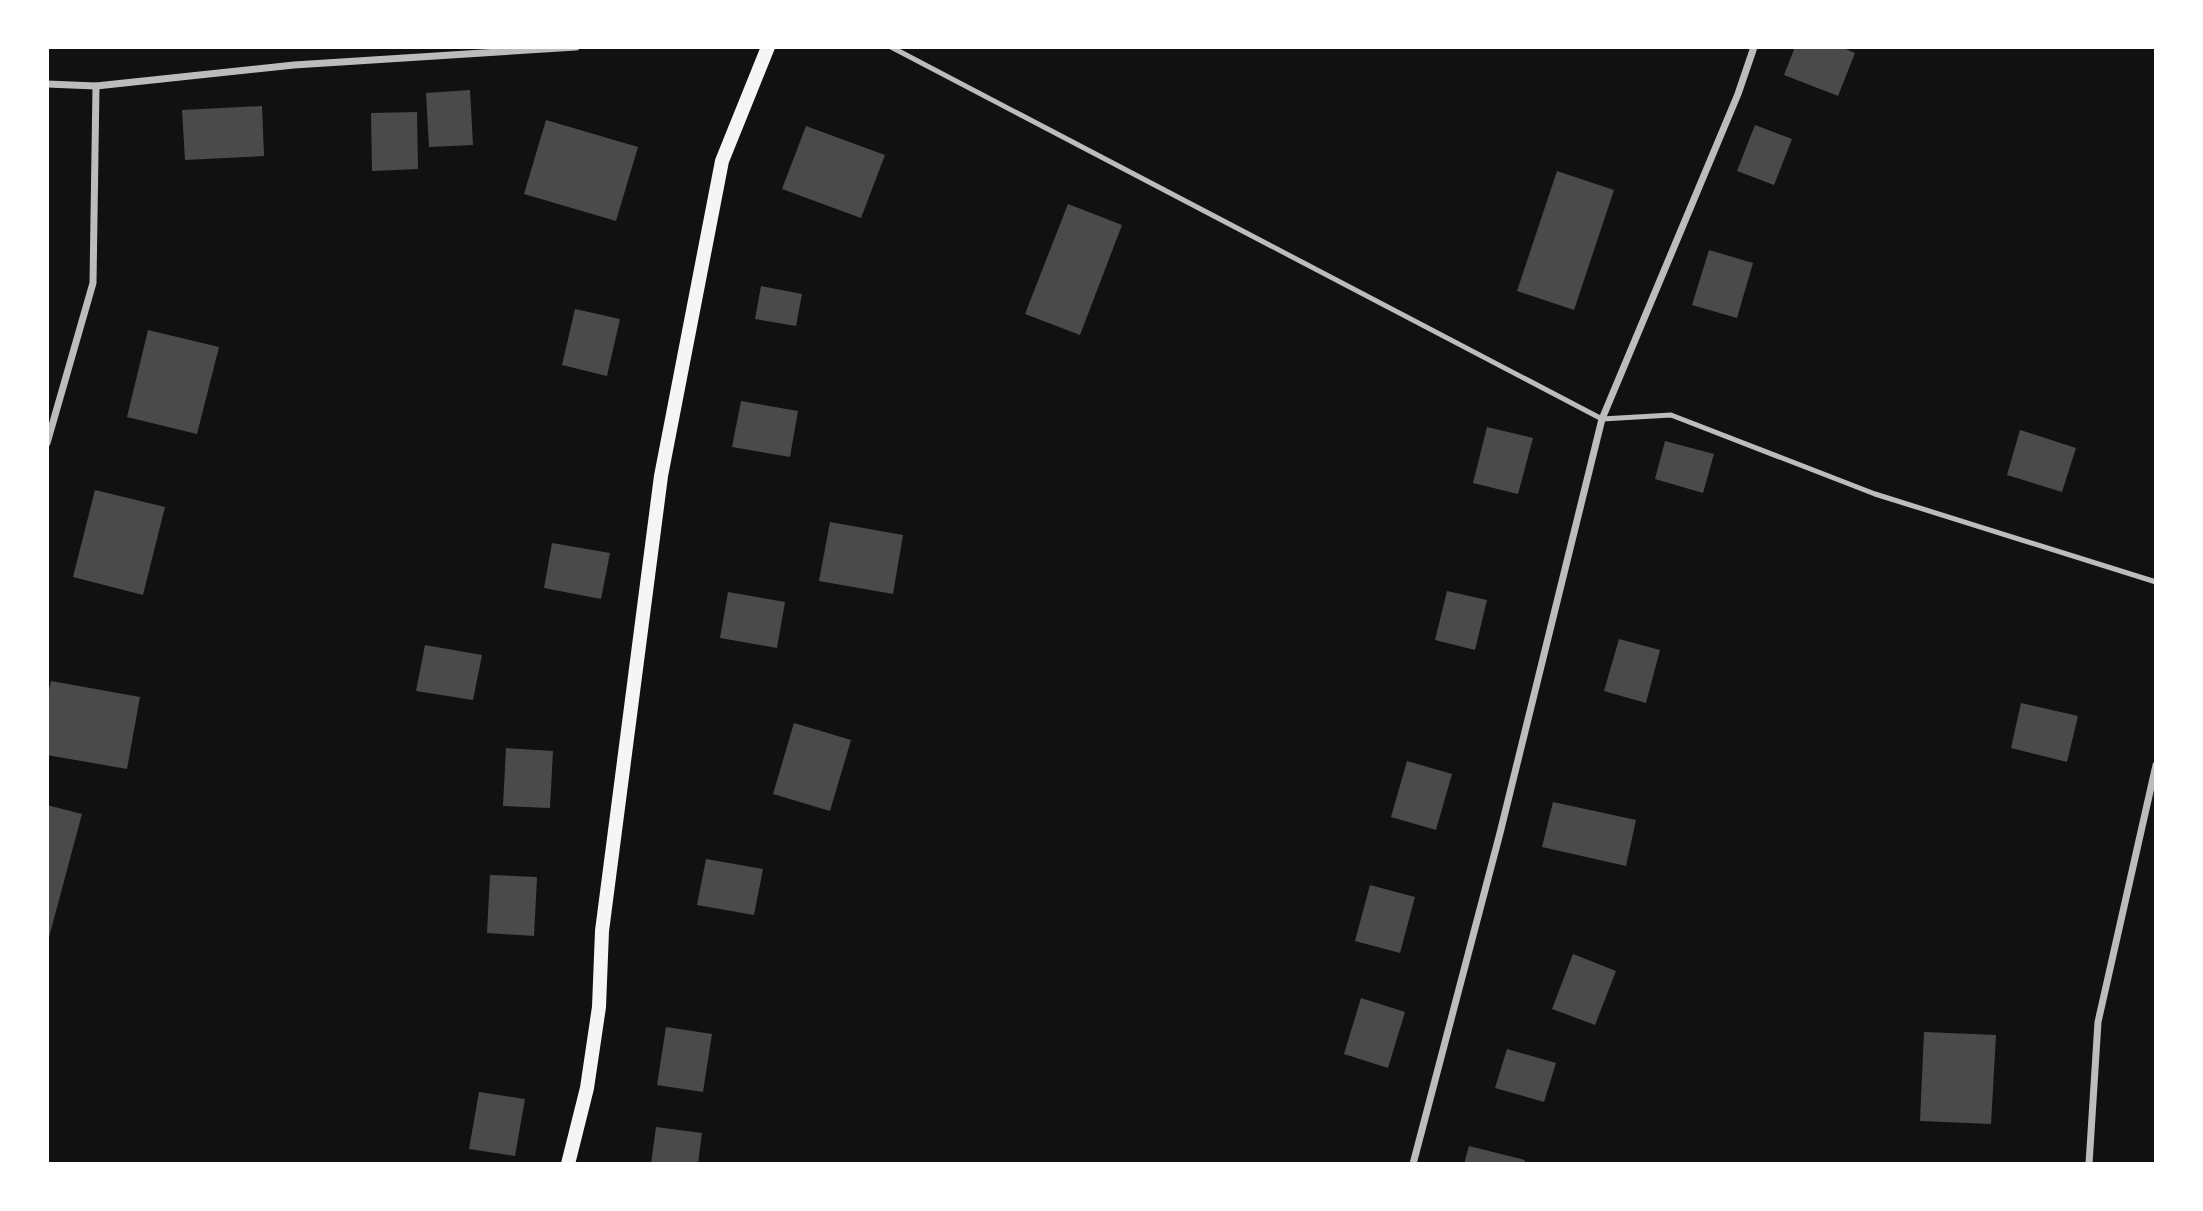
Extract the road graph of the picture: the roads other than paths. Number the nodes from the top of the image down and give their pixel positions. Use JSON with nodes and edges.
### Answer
{"nodes":[{"id":1,"x":576,"y":47,"type":"edge"},
{"id":2,"x":768,"y":47,"type":"edge"},
{"id":3,"x":891,"y":47,"type":"edge"},
{"id":4,"x":1754,"y":47,"type":"edge"},
{"id":5,"x":47,"y":84,"type":"edge"},
{"id":6,"x":96,"y":86,"type":"junction"},
{"id":7,"x":1602,"y":419,"type":"junction"},
{"id":8,"x":47,"y":443,"type":"edge"},
{"id":9,"x":2156,"y":582,"type":"edge"},
{"id":10,"x":2156,"y":765,"type":"edge"},
{"id":11,"x":568,"y":1164,"type":"edge"},
{"id":12,"x":1413,"y":1164,"type":"edge"},
{"id":13,"x":2089,"y":1164,"type":"edge"}],
"edges":[{"from":1,"to":6,"type":"street"},
{"from":2,"to":11,"type":"main road"},
{"from":3,"to":7,"type":"lane"},
{"from":4,"to":7,"type":"street"},
{"from":5,"to":6,"type":"street"},
{"from":6,"to":8,"type":"street"},
{"from":7,"to":9,"type":"lane"},
{"from":7,"to":12,"type":"street"},
{"from":10,"to":13,"type":"street"}]}
